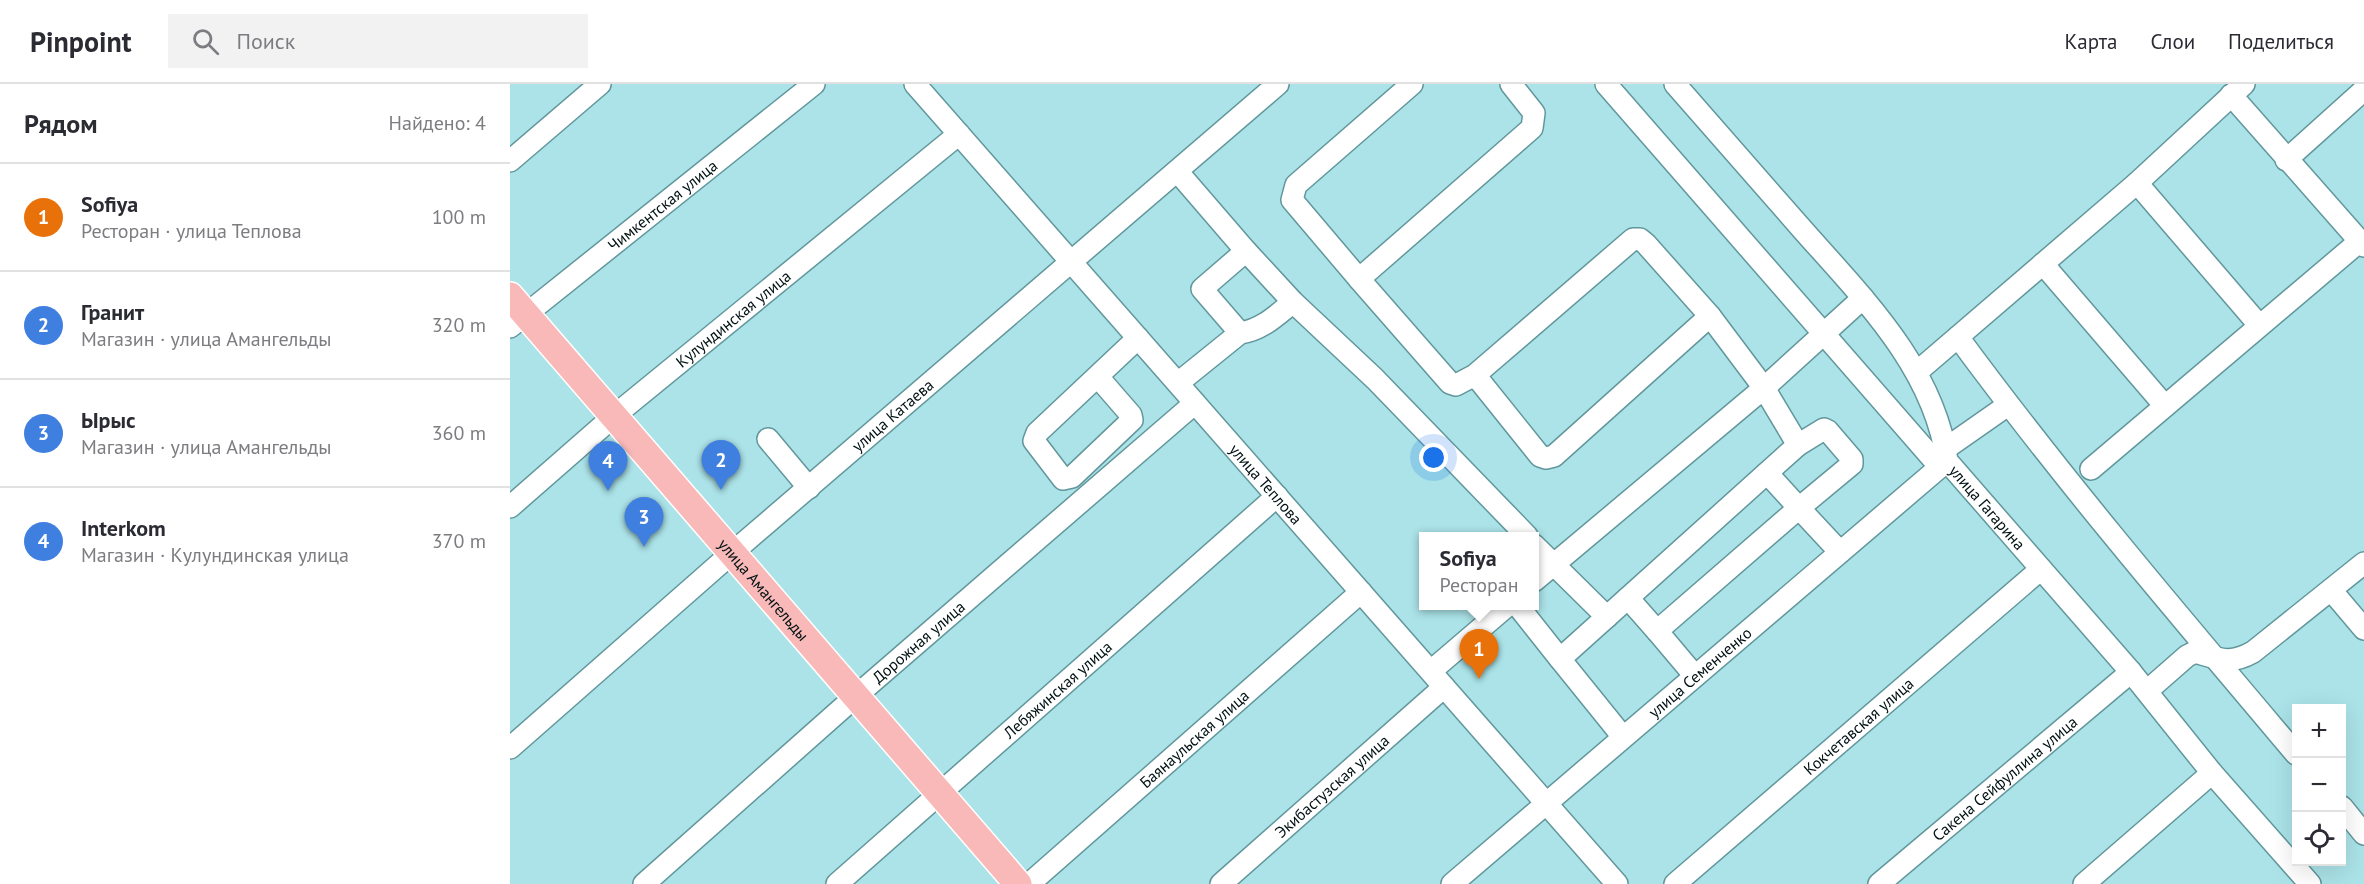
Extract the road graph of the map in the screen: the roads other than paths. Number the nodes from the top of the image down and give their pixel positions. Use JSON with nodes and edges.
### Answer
{"nodes":[{"id":1,"x":600,"y":84,"type":"edge"},
{"id":2,"x":814,"y":84,"type":"edge"},
{"id":3,"x":915,"y":84,"type":"edge"},
{"id":4,"x":1278,"y":84,"type":"edge"},
{"id":5,"x":1412,"y":84,"type":"edge"},
{"id":6,"x":1606,"y":84,"type":"edge"},
{"id":7,"x":1675,"y":84,"type":"edge"},
{"id":8,"x":1512,"y":85,"type":"edge"},
{"id":9,"x":2237,"y":90,"type":"edge"},
{"id":10,"x":2364,"y":90,"type":"edge"},
{"id":11,"x":959,"y":134,"type":"junction"},
{"id":12,"x":2286,"y":160,"type":"junction"},
{"id":13,"x":510,"y":161,"type":"edge"},
{"id":14,"x":1177,"y":171,"type":"junction"},
{"id":15,"x":2137,"y":183,"type":"junction"},
{"id":16,"x":2362,"y":243,"type":"edge"},
{"id":17,"x":1246,"y":251,"type":"junction"},
{"id":18,"x":1072,"y":262,"type":"junction"},
{"id":19,"x":2043,"y":264,"type":"junction"},
{"id":20,"x":1359,"y":279,"type":"junction"},
{"id":21,"x":1863,"y":298,"type":"junction"},
{"id":22,"x":1293,"y":302,"type":"junction"},
{"id":23,"x":515,"y":312,"type":"edge"},
{"id":24,"x":1710,"y":316,"type":"junction"},
{"id":25,"x":2259,"y":325,"type":"junction"},
{"id":26,"x":1240,"y":333,"type":"junction"},
{"id":27,"x":1824,"y":334,"type":"junction"},
{"id":28,"x":1958,"y":337,"type":"junction"},
{"id":29,"x":1138,"y":338,"type":"junction"},
{"id":30,"x":1917,"y":372,"type":"junction"},
{"id":31,"x":1475,"y":375,"type":"junction"},
{"id":32,"x":1098,"y":377,"type":"junction"},
{"id":33,"x":1178,"y":383,"type":"junction"},
{"id":34,"x":1764,"y":388,"type":"junction"},
{"id":35,"x":1195,"y":403,"type":"junction"},
{"id":36,"x":2008,"y":405,"type":"junction"},
{"id":37,"x":2165,"y":406,"type":"junction"},
{"id":38,"x":614,"y":416,"type":"junction"},
{"id":39,"x":768,"y":439,"type":"dead end"},
{"id":40,"x":1798,"y":446,"type":"junction"},
{"id":41,"x":1944,"y":459,"type":"junction"},
{"id":42,"x":2091,"y":469,"type":"dead end"},
{"id":43,"x":1767,"y":473,"type":"junction"},
{"id":44,"x":808,"y":488,"type":"junction"},
{"id":45,"x":1277,"y":496,"type":"junction"},
{"id":46,"x":510,"y":507,"type":"edge"},
{"id":47,"x":1800,"y":508,"type":"junction"},
{"id":48,"x":1522,"y":532,"type":"edge"},
{"id":49,"x":1539,"y":550,"type":"edge"},
{"id":50,"x":1840,"y":552,"type":"junction"},
{"id":51,"x":732,"y":553,"type":"junction"},
{"id":52,"x":2364,"y":563,"type":"edge"},
{"id":53,"x":1553,"y":565,"type":"junction"},
{"id":54,"x":2041,"y":569,"type":"junction"},
{"id":55,"x":1539,"y":577,"type":"edge"},
{"id":56,"x":2331,"y":590,"type":"junction"},
{"id":57,"x":1361,"y":592,"type":"junction"},
{"id":58,"x":1628,"y":598,"type":"junction"},
{"id":59,"x":1502,"y":610,"type":"edge"},
{"id":60,"x":1521,"y":610,"type":"edge"},
{"id":61,"x":1607,"y":617,"type":"junction"},
{"id":62,"x":2364,"y":629,"type":"edge"},
{"id":63,"x":1657,"y":631,"type":"junction"},
{"id":64,"x":2214,"y":658,"type":"junction"},
{"id":65,"x":1560,"y":659,"type":"junction"},
{"id":66,"x":2131,"y":672,"type":"junction"},
{"id":67,"x":1695,"y":676,"type":"junction"},
{"id":68,"x":1437,"y":679,"type":"junction"},
{"id":69,"x":2147,"y":691,"type":"junction"},
{"id":70,"x":856,"y":696,"type":"junction"},
{"id":71,"x":1623,"y":738,"type":"junction"},
{"id":72,"x":510,"y":748,"type":"edge"},
{"id":73,"x":2292,"y":749,"type":"edge"},
{"id":74,"x":2212,"y":773,"type":"junction"},
{"id":75,"x":940,"y":793,"type":"junction"},
{"id":76,"x":1546,"y":803,"type":"junction"},
{"id":77,"x":2346,"y":812,"type":"edge"},
{"id":78,"x":2364,"y":834,"type":"edge"},
{"id":79,"x":2300,"y":880,"type":"edge"},
{"id":80,"x":644,"y":884,"type":"edge"},
{"id":81,"x":837,"y":884,"type":"edge"},
{"id":82,"x":1018,"y":884,"type":"edge"},
{"id":83,"x":1029,"y":884,"type":"edge"},
{"id":84,"x":1221,"y":884,"type":"edge"},
{"id":85,"x":1452,"y":884,"type":"edge"},
{"id":86,"x":1617,"y":884,"type":"edge"},
{"id":87,"x":1675,"y":884,"type":"edge"},
{"id":88,"x":1878,"y":884,"type":"edge"},
{"id":89,"x":2084,"y":884,"type":"edge"}],
"edges":[{"from":1,"to":13,"type":"street"},
{"from":2,"to":23,"type":"street","name":"Чимкентская улица"},
{"from":3,"to":11,"type":"street","name":"улица Теплова"},
{"from":4,"to":14,"type":"street","name":"улица Катаева"},
{"from":5,"to":20,"type":"street"},
{"from":6,"to":27,"type":"street"},
{"from":7,"to":21,"type":"street","name":"улица Гагарина"},
{"from":8,"to":20,"type":"street"},
{"from":9,"to":12,"type":"street"},
{"from":9,"to":15,"type":"street"},
{"from":10,"to":12,"type":"street"},
{"from":11,"to":18,"type":"street","name":"улица Теплова"},
{"from":11,"to":38,"type":"street","name":"Кулундинская улица"},
{"from":12,"to":16,"type":"street"},
{"from":14,"to":17,"type":"street"},
{"from":14,"to":18,"type":"street","name":"улица Катаева"},
{"from":15,"to":19,"type":"street"},
{"from":15,"to":25,"type":"street"},
{"from":16,"to":25,"type":"street"},
{"from":17,"to":22,"type":"street"},
{"from":17,"to":26,"type":"street"},
{"from":18,"to":29,"type":"street","name":"улица Теплова"},
{"from":18,"to":44,"type":"street","name":"улица Катаева"},
{"from":19,"to":28,"type":"street"},
{"from":19,"to":37,"type":"street"},
{"from":20,"to":31,"type":"street"},
{"from":21,"to":27,"type":"street"},
{"from":21,"to":30,"type":"street","name":"улица Гагарина"},
{"from":22,"to":26,"type":"street"},
{"from":22,"to":48,"type":"street"},
{"from":23,"to":38,"type":"main road","name":"улица Амангельды"},
{"from":24,"to":31,"type":"street"},
{"from":24,"to":31,"type":"street"},
{"from":24,"to":34,"type":"street"},
{"from":25,"to":37,"type":"street"},
{"from":26,"to":33,"type":"street"},
{"from":27,"to":34,"type":"street"},
{"from":27,"to":41,"type":"street"},
{"from":28,"to":30,"type":"street"},
{"from":28,"to":36,"type":"street"},
{"from":29,"to":32,"type":"street"},
{"from":29,"to":33,"type":"street","name":"улица Теплова"},
{"from":30,"to":41,"type":"street","name":"улица Гагарина"},
{"from":32,"to":32,"type":"street"},
{"from":33,"to":35,"type":"street","name":"улица Теплова"},
{"from":34,"to":40,"type":"street"},
{"from":34,"to":53,"type":"street"},
{"from":35,"to":45,"type":"street","name":"улица Теплова"},
{"from":35,"to":70,"type":"street","name":"Дорожная улица"},
{"from":36,"to":41,"type":"street","name":"улица Семенченко"},
{"from":36,"to":64,"type":"street"},
{"from":37,"to":42,"type":"street"},
{"from":38,"to":46,"type":"street","name":"Кулундинская улица"},
{"from":38,"to":51,"type":"main road","name":"улица Амангельды"},
{"from":39,"to":44,"type":"street"},
{"from":40,"to":43,"type":"street"},
{"from":40,"to":47,"type":"street"},
{"from":41,"to":50,"type":"street","name":"улица Семенченко"},
{"from":41,"to":54,"type":"street","name":"улица Гагарина"},
{"from":43,"to":47,"type":"street"},
{"from":43,"to":58,"type":"street"},
{"from":44,"to":51,"type":"street","name":"улица Катаева"},
{"from":45,"to":57,"type":"street","name":"улица Теплова"},
{"from":45,"to":75,"type":"street","name":"Лебяжинская улица"},
{"from":47,"to":50,"type":"street"},
{"from":47,"to":63,"type":"street"},
{"from":49,"to":53,"type":"street"},
{"from":50,"to":67,"type":"street","name":"улица Семенченко"},
{"from":51,"to":70,"type":"main road","name":"улица Амангельды"},
{"from":51,"to":72,"type":"street","name":"улица Катаева"},
{"from":52,"to":56,"type":"street"},
{"from":53,"to":55,"type":"street"},
{"from":53,"to":61,"type":"street"},
{"from":54,"to":66,"type":"street","name":"улица Гагарина"},
{"from":54,"to":87,"type":"street","name":"Кокчетавская улица"},
{"from":56,"to":62,"type":"street"},
{"from":56,"to":64,"type":"street"},
{"from":57,"to":68,"type":"street","name":"улица Теплова"},
{"from":57,"to":83,"type":"street","name":"Баянаульская улица"},
{"from":58,"to":61,"type":"street"},
{"from":58,"to":63,"type":"street"},
{"from":59,"to":68,"type":"street","name":"Экибастузская улица"},
{"from":60,"to":65,"type":"street"},
{"from":61,"to":65,"type":"street"},
{"from":63,"to":67,"type":"street"},
{"from":64,"to":69,"type":"street"},
{"from":64,"to":73,"type":"street"},
{"from":65,"to":71,"type":"street"},
{"from":66,"to":69,"type":"street","name":"улица Гагарина"},
{"from":66,"to":88,"type":"street","name":"Сакена Сейфуллина улица"},
{"from":67,"to":71,"type":"street","name":"улица Семенченко"},
{"from":68,"to":76,"type":"street","name":"улица Теплова"},
{"from":68,"to":84,"type":"street","name":"Экибастузская улица"},
{"from":69,"to":74,"type":"street","name":"улица Гагарина"},
{"from":70,"to":75,"type":"main road","name":"улица Амангельды"},
{"from":70,"to":80,"type":"street","name":"Дорожная улица"},
{"from":71,"to":76,"type":"street","name":"улица Семенченко"},
{"from":74,"to":79,"type":"street","name":"улица Гагарина"},
{"from":74,"to":89,"type":"street"},
{"from":75,"to":81,"type":"street","name":"Лебяжинская улица"},
{"from":75,"to":82,"type":"main road","name":"улица Амангельды"},
{"from":76,"to":85,"type":"street","name":"улица Семенченко"},
{"from":76,"to":86,"type":"street","name":"улица Теплова"},
{"from":77,"to":78,"type":"street"}]}
